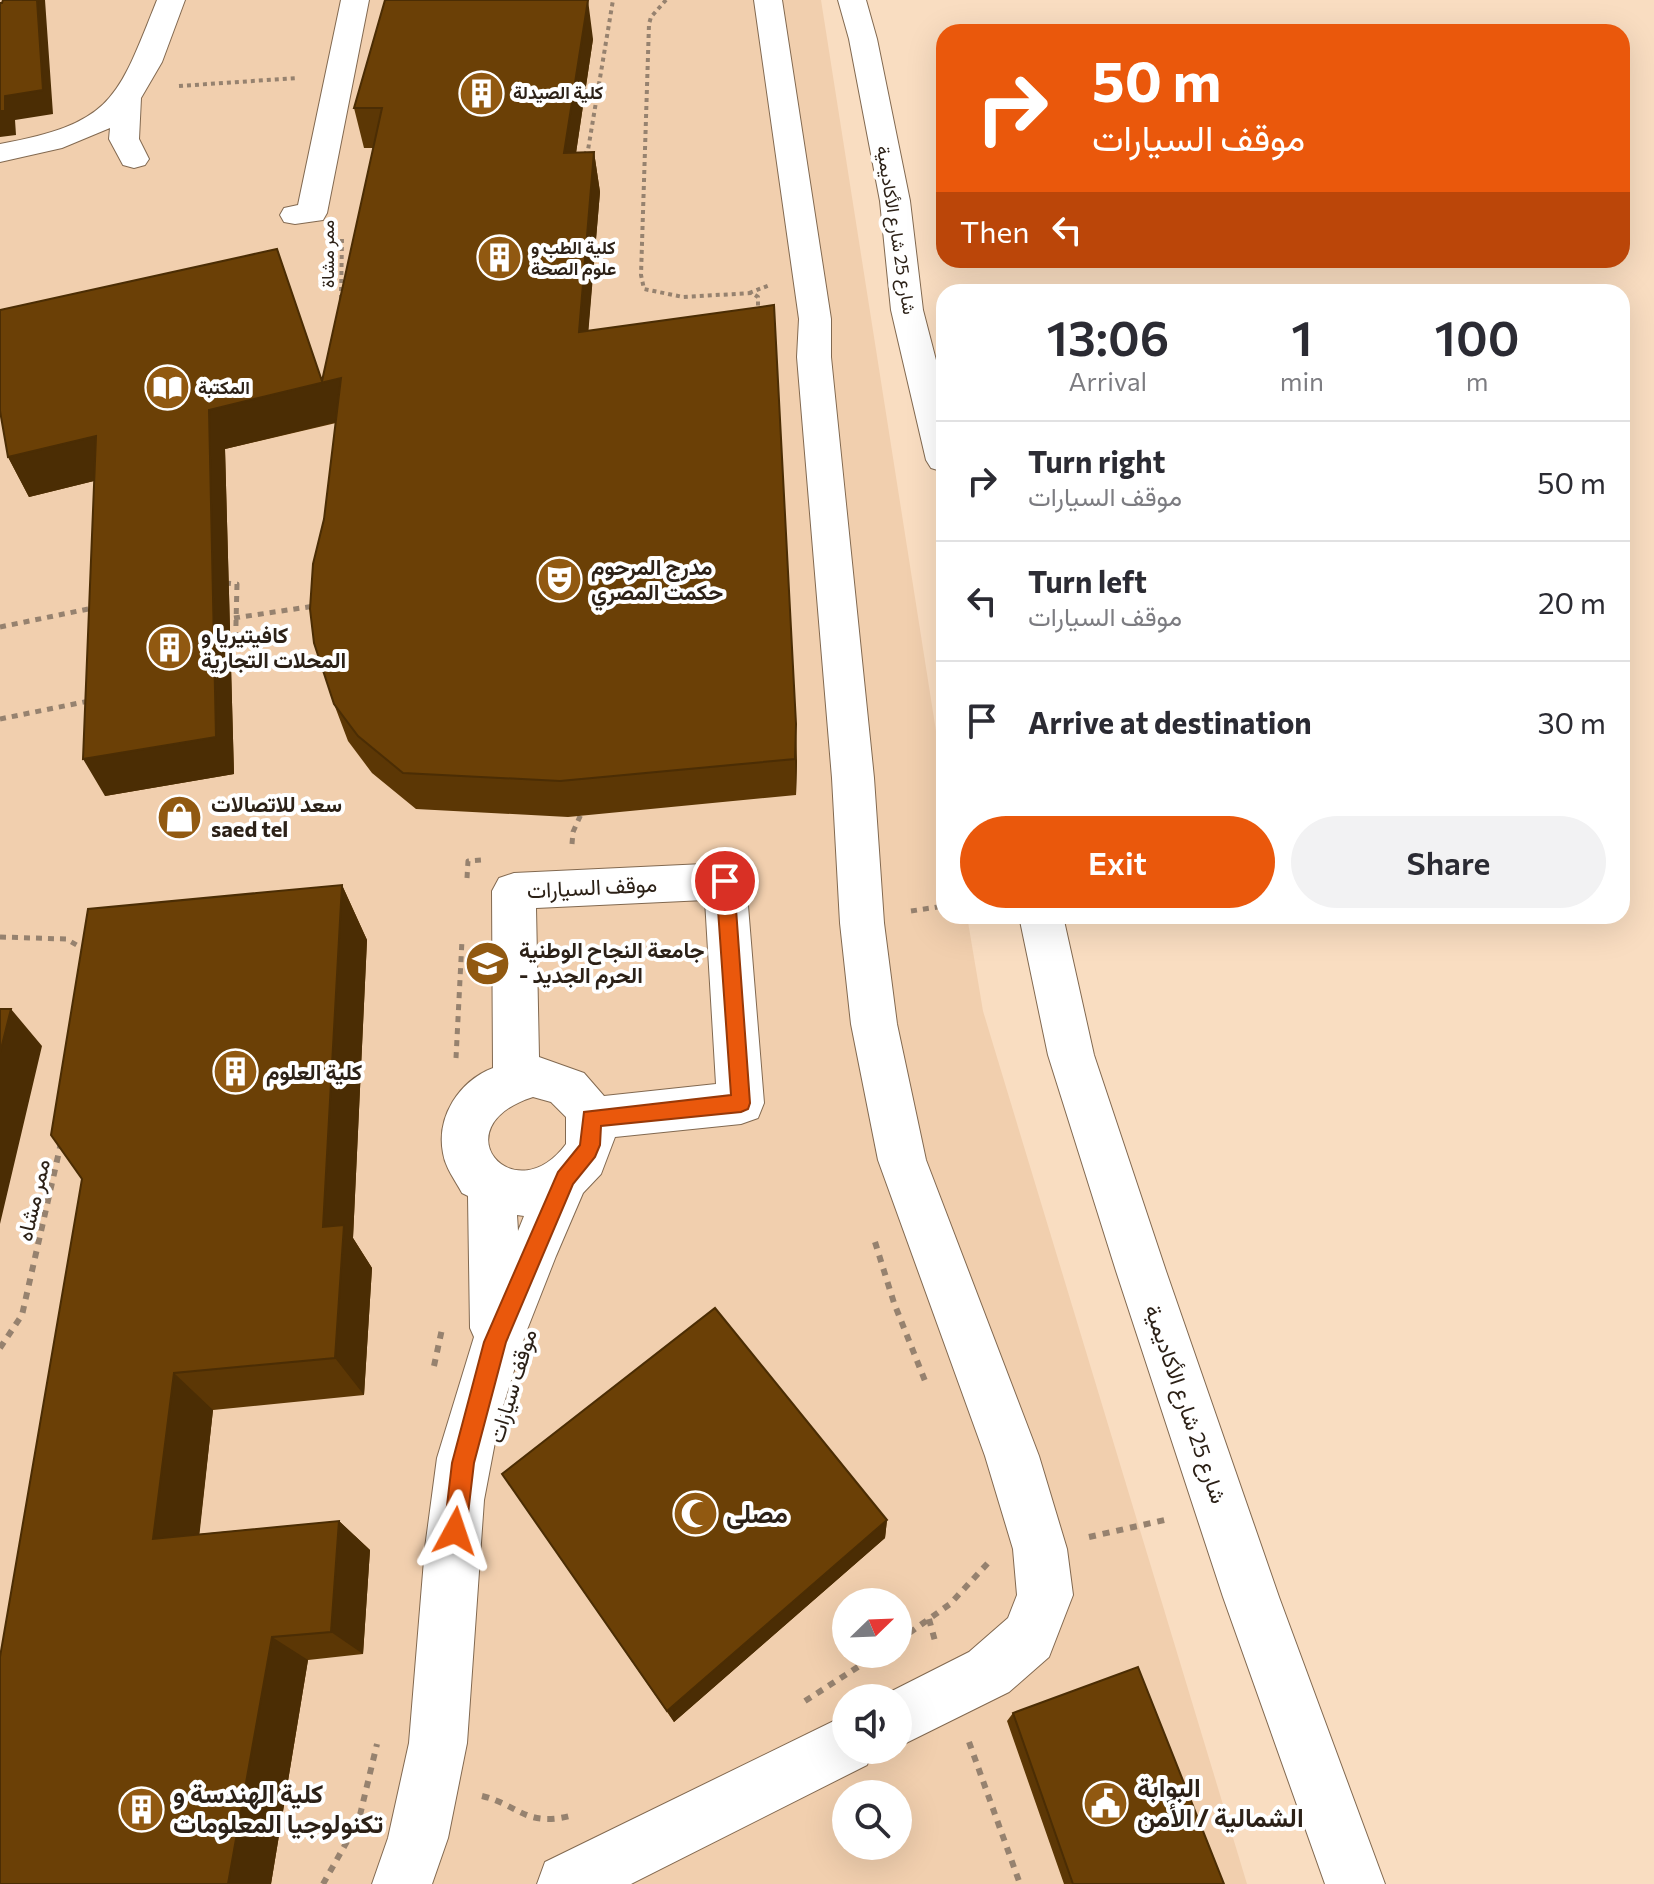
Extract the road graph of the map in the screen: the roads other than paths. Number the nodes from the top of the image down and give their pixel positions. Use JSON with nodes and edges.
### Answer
{"nodes":[{"id":1,"x":171,"y":0,"type":"edge"},
{"id":2,"x":355,"y":0,"type":"edge"},
{"id":3,"x":768,"y":0,"type":"edge"},
{"id":4,"x":852,"y":0,"type":"edge"},
{"id":5,"x":127,"y":98,"type":"junction"},
{"id":6,"x":0,"y":153,"type":"edge"},
{"id":7,"x":134,"y":159,"type":"dead end"},
{"id":8,"x":295,"y":215,"type":"dead end"},
{"id":9,"x":936,"y":428,"type":"edge"},
{"id":10,"x":1043,"y":924,"type":"edge"},
{"id":11,"x":516,"y":1078,"type":"junction"},
{"id":12,"x":591,"y":1118,"type":"junction"},
{"id":13,"x":565,"y":1178,"type":"junction"},
{"id":14,"x":492,"y":1187,"type":"junction"},
{"id":15,"x":495,"y":1342,"type":"junction"},
{"id":16,"x":912,"y":1711,"type":"edge"},
{"id":17,"x":832,"y":1751,"type":"edge"},
{"id":18,"x":402,"y":1884,"type":"edge"},
{"id":19,"x":567,"y":1884,"type":"edge"},
{"id":20,"x":1355,"y":1884,"type":"edge"}],
"edges":[{"from":1,"to":5,"type":"street"},
{"from":2,"to":8,"type":"street"},
{"from":3,"to":16,"type":"street"},
{"from":4,"to":9,"type":"street","name":"شارع 25 شارع الأكاديمية"},
{"from":5,"to":6,"type":"street"},
{"from":5,"to":7,"type":"street"},
{"from":10,"to":20,"type":"street","name":"شارع 25 شارع الأكاديمية"},
{"from":11,"to":12,"type":"street"},
{"from":11,"to":12,"type":"street","name":"موقف السيارات"},
{"from":11,"to":14,"type":"street"},
{"from":12,"to":13,"type":"street"},
{"from":13,"to":14,"type":"street"},
{"from":13,"to":15,"type":"street"},
{"from":14,"to":15,"type":"street"},
{"from":15,"to":18,"type":"street"},
{"from":17,"to":19,"type":"street"}]}
